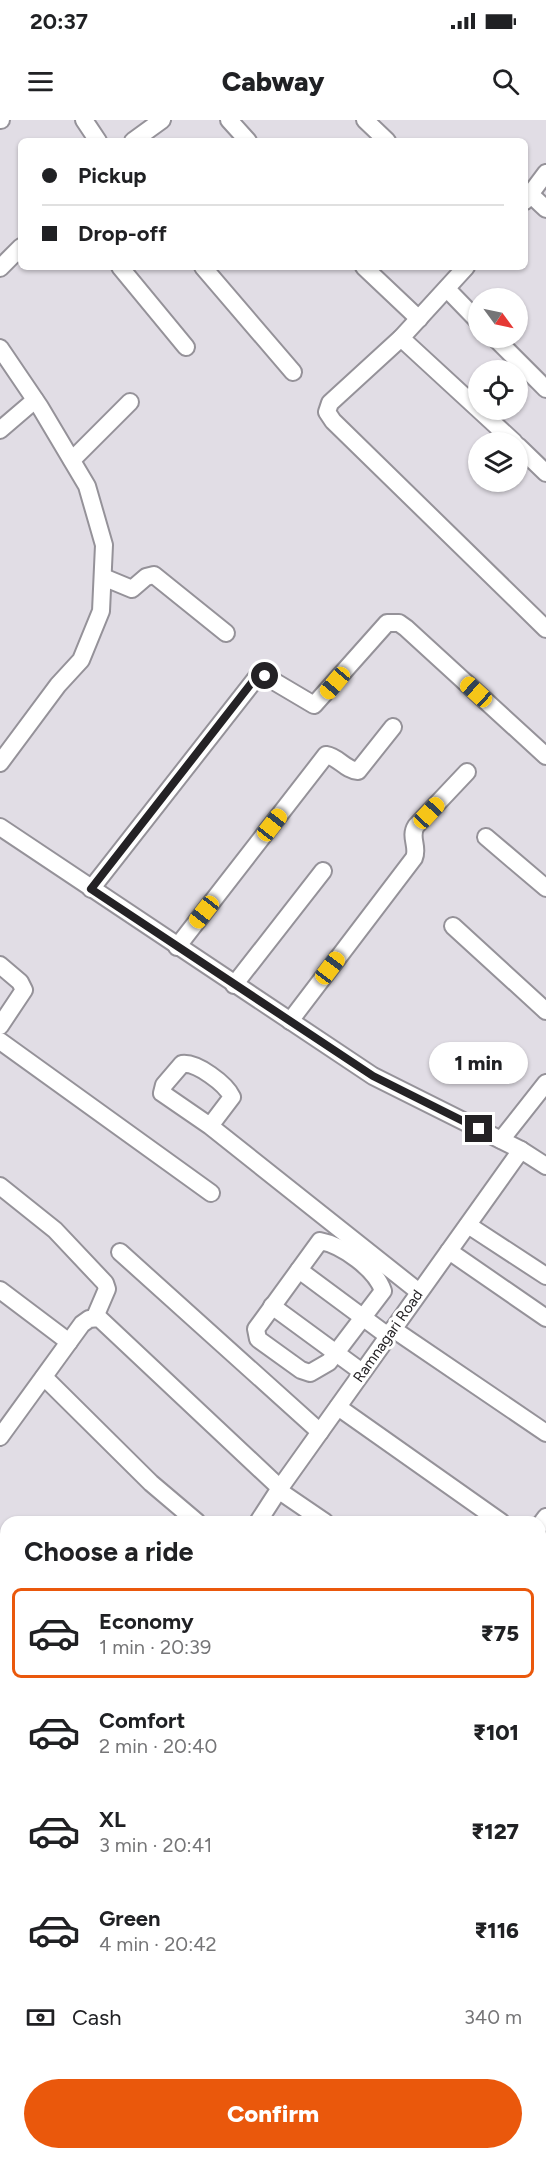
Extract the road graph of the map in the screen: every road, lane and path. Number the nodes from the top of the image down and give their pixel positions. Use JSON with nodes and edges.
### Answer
{"nodes":[{"id":1,"x":84,"y":120,"type":"edge"},
{"id":2,"x":162,"y":120,"type":"edge"},
{"id":3,"x":229,"y":120,"type":"edge"},
{"id":4,"x":365,"y":120,"type":"edge"},
{"id":5,"x":96,"y":138,"type":"edge"},
{"id":6,"x":137,"y":138,"type":"edge"},
{"id":7,"x":245,"y":138,"type":"edge"},
{"id":8,"x":384,"y":138,"type":"edge"},
{"id":9,"x":546,"y":173,"type":"edge"},
{"id":10,"x":528,"y":198,"type":"edge"},
{"id":11,"x":546,"y":209,"type":"edge"},
{"id":12,"x":18,"y":250,"type":"edge"},
{"id":13,"x":0,"y":268,"type":"edge"},
{"id":14,"x":123,"y":270,"type":"edge"},
{"id":15,"x":206,"y":270,"type":"edge"},
{"id":16,"x":367,"y":270,"type":"edge"},
{"id":17,"x":463,"y":270,"type":"edge"},
{"id":18,"x":447,"y":289,"type":"junction"},
{"id":19,"x":468,"y":311,"type":"edge"},
{"id":20,"x":419,"y":319,"type":"junction"},
{"id":21,"x":401,"y":338,"type":"junction"},
{"id":22,"x":186,"y":346,"type":"dead end"},
{"id":23,"x":0,"y":348,"type":"edge"},
{"id":24,"x":505,"y":348,"type":"edge"},
{"id":25,"x":293,"y":372,"type":"dead end"},
{"id":26,"x":546,"y":389,"type":"edge"},
{"id":27,"x":35,"y":400,"type":"junction"},
{"id":28,"x":130,"y":402,"type":"dead end"},
{"id":29,"x":0,"y":430,"type":"edge"},
{"id":30,"x":503,"y":432,"type":"edge"},
{"id":31,"x":528,"y":456,"type":"edge"},
{"id":32,"x":72,"y":460,"type":"junction"},
{"id":33,"x":546,"y":473,"type":"edge"},
{"id":34,"x":103,"y":577,"type":"junction"},
{"id":35,"x":546,"y":629,"type":"edge"},
{"id":36,"x":226,"y":633,"type":"dead end"},
{"id":37,"x":393,"y":726,"type":"dead end"},
{"id":38,"x":546,"y":756,"type":"edge"},
{"id":39,"x":0,"y":763,"type":"edge"},
{"id":40,"x":467,"y":772,"type":"dead end"},
{"id":41,"x":0,"y":827,"type":"edge"},
{"id":42,"x":486,"y":837,"type":"dead end"},
{"id":43,"x":323,"y":871,"type":"dead end"},
{"id":44,"x":546,"y":888,"type":"edge"},
{"id":45,"x":91,"y":889,"type":"junction"},
{"id":46,"x":453,"y":926,"type":"dead end"},
{"id":47,"x":177,"y":947,"type":"junction"},
{"id":48,"x":0,"y":965,"type":"edge"},
{"id":49,"x":234,"y":985,"type":"junction"},
{"id":50,"x":546,"y":1011,"type":"edge"},
{"id":51,"x":290,"y":1021,"type":"junction"},
{"id":52,"x":0,"y":1026,"type":"edge"},
{"id":53,"x":0,"y":1041,"type":"edge"},
{"id":54,"x":546,"y":1083,"type":"edge"},
{"id":55,"x":210,"y":1126,"type":"dead end"},
{"id":56,"x":501,"y":1140,"type":"junction"},
{"id":57,"x":520,"y":1150,"type":"junction"},
{"id":58,"x":546,"y":1166,"type":"edge"},
{"id":59,"x":0,"y":1186,"type":"edge"},
{"id":60,"x":211,"y":1193,"type":"dead end"},
{"id":61,"x":468,"y":1225,"type":"junction"},
{"id":62,"x":449,"y":1251,"type":"junction"},
{"id":63,"x":120,"y":1252,"type":"dead end"},
{"id":64,"x":299,"y":1270,"type":"junction"},
{"id":65,"x":546,"y":1276,"type":"edge"},
{"id":66,"x":0,"y":1290,"type":"edge"},
{"id":67,"x":419,"y":1292,"type":"junction"},
{"id":68,"x":272,"y":1306,"type":"junction"},
{"id":69,"x":94,"y":1317,"type":"junction"},
{"id":70,"x":546,"y":1318,"type":"edge"},
{"id":71,"x":362,"y":1319,"type":"junction"},
{"id":72,"x":390,"y":1333,"type":"junction"},
{"id":73,"x":69,"y":1342,"type":"junction"},
{"id":74,"x":336,"y":1354,"type":"junction"},
{"id":75,"x":362,"y":1372,"type":"junction"},
{"id":76,"x":44,"y":1377,"type":"junction"},
{"id":77,"x":338,"y":1407,"type":"junction"},
{"id":78,"x":320,"y":1432,"type":"junction"},
{"id":79,"x":546,"y":1433,"type":"edge"},
{"id":80,"x":0,"y":1437,"type":"edge"},
{"id":81,"x":279,"y":1489,"type":"junction"},
{"id":82,"x":190,"y":1516,"type":"edge"},
{"id":83,"x":262,"y":1516,"type":"edge"},
{"id":84,"x":317,"y":1516,"type":"edge"},
{"id":85,"x":492,"y":1516,"type":"edge"}],
"edges":[{"from":1,"to":5,"type":"street"},
{"from":2,"to":6,"type":"street"},
{"from":3,"to":7,"type":"street"},
{"from":4,"to":8,"type":"street"},
{"from":9,"to":10,"type":"street"},
{"from":10,"to":11,"type":"street"},
{"from":12,"to":13,"type":"street"},
{"from":14,"to":22,"type":"street"},
{"from":15,"to":25,"type":"street"},
{"from":16,"to":20,"type":"street"},
{"from":17,"to":18,"type":"street"},
{"from":18,"to":19,"type":"street"},
{"from":18,"to":20,"type":"street"},
{"from":20,"to":21,"type":"street"},
{"from":21,"to":30,"type":"street"},
{"from":21,"to":35,"type":"street"},
{"from":23,"to":27,"type":"street"},
{"from":24,"to":26,"type":"street"},
{"from":27,"to":29,"type":"street"},
{"from":27,"to":32,"type":"street"},
{"from":28,"to":32,"type":"street"},
{"from":31,"to":33,"type":"street"},
{"from":32,"to":34,"type":"street"},
{"from":34,"to":36,"type":"street"},
{"from":34,"to":39,"type":"street"},
{"from":37,"to":47,"type":"street"},
{"from":38,"to":45,"type":"street"},
{"from":40,"to":51,"type":"street"},
{"from":41,"to":45,"type":"street"},
{"from":42,"to":44,"type":"street"},
{"from":43,"to":49,"type":"street"},
{"from":45,"to":47,"type":"street"},
{"from":46,"to":50,"type":"street"},
{"from":47,"to":49,"type":"street"},
{"from":48,"to":52,"type":"street"},
{"from":49,"to":51,"type":"street"},
{"from":51,"to":56,"type":"street"},
{"from":53,"to":60,"type":"street"},
{"from":54,"to":56,"type":"street"},
{"from":55,"to":67,"type":"street"},
{"from":56,"to":57,"type":"street"},
{"from":57,"to":58,"type":"street"},
{"from":57,"to":61,"type":"street","name":"Ramnagari Road"},
{"from":59,"to":69,"type":"street"},
{"from":61,"to":62,"type":"street","name":"Ramnagari Road"},
{"from":61,"to":65,"type":"street"},
{"from":62,"to":67,"type":"street","name":"Ramnagari Road"},
{"from":62,"to":70,"type":"street"},
{"from":63,"to":78,"type":"street"},
{"from":64,"to":68,"type":"street"},
{"from":64,"to":71,"type":"street"},
{"from":64,"to":71,"type":"street"},
{"from":66,"to":73,"type":"street"},
{"from":67,"to":72,"type":"street","name":"Ramnagari Road"},
{"from":68,"to":74,"type":"street"},
{"from":68,"to":74,"type":"street"},
{"from":69,"to":73,"type":"street"},
{"from":69,"to":81,"type":"street"},
{"from":71,"to":72,"type":"street"},
{"from":71,"to":74,"type":"street"},
{"from":72,"to":75,"type":"street","name":"Ramnagari Road"},
{"from":72,"to":79,"type":"street"},
{"from":73,"to":76,"type":"street"},
{"from":74,"to":75,"type":"street"},
{"from":75,"to":77,"type":"street","name":"Ramnagari Road"},
{"from":76,"to":80,"type":"street"},
{"from":76,"to":82,"type":"street"},
{"from":77,"to":78,"type":"street","name":"Ramnagari Road"},
{"from":77,"to":85,"type":"street"},
{"from":78,"to":81,"type":"street","name":"Ramnagari Road"},
{"from":81,"to":83,"type":"street","name":"Ramnagari Road"},
{"from":81,"to":84,"type":"street"}]}
